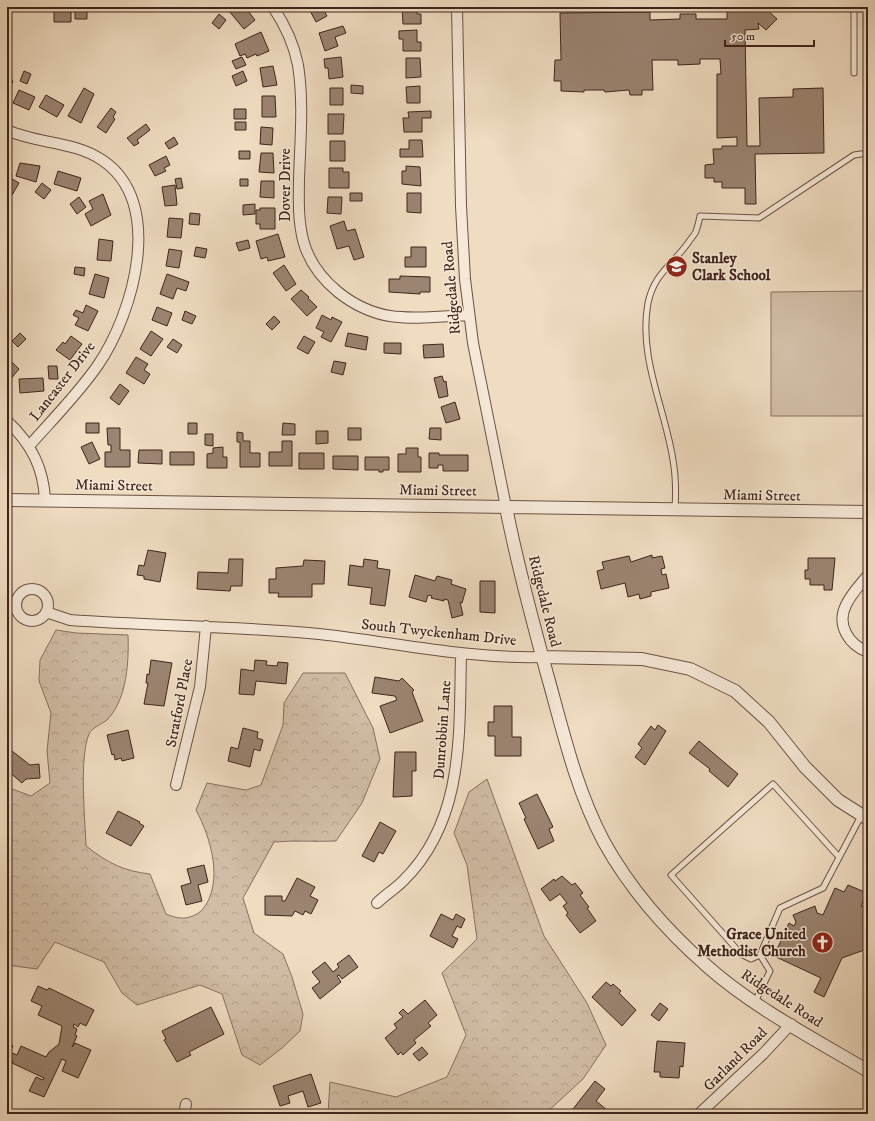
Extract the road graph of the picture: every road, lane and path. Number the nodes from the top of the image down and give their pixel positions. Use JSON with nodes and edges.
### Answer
{"nodes":[{"id":1,"x":274,"y":7,"type":"edge"},
{"id":2,"x":457,"y":7,"type":"edge"},
{"id":3,"x":854,"y":7,"type":"edge"},
{"id":4,"x":854,"y":73,"type":"dead end"},
{"id":5,"x":7,"y":130,"type":"edge"},
{"id":6,"x":868,"y":153,"type":"edge"},
{"id":7,"x":469,"y":315,"type":"junction"},
{"id":8,"x":7,"y":421,"type":"edge"},
{"id":9,"x":29,"y":446,"type":"junction"},
{"id":10,"x":7,"y":500,"type":"edge"},
{"id":11,"x":45,"y":501,"type":"junction"},
{"id":12,"x":506,"y":506,"type":"junction"},
{"id":13,"x":675,"y":509,"type":"junction"},
{"id":14,"x":868,"y":512,"type":"edge"},
{"id":15,"x":868,"y":575,"type":"edge"},
{"id":16,"x":46,"y":612,"type":"dead end"},
{"id":17,"x":206,"y":626,"type":"junction"},
{"id":18,"x":868,"y":652,"type":"edge"},
{"id":19,"x":461,"y":654,"type":"junction"},
{"id":20,"x":542,"y":657,"type":"junction"},
{"id":21,"x":176,"y":785,"type":"dead end"},
{"id":22,"x":865,"y":817,"type":"edge"},
{"id":23,"x":839,"y":857,"type":"junction"},
{"id":24,"x":377,"y":903,"type":"dead end"},
{"id":25,"x":760,"y":955,"type":"junction"},
{"id":26,"x":755,"y":1002,"type":"junction"},
{"id":27,"x":791,"y":1024,"type":"junction"},
{"id":28,"x":868,"y":1071,"type":"edge"},
{"id":29,"x":699,"y":1114,"type":"edge"}],
"edges":[{"from":1,"to":7,"type":"street","name":"Dover Drive"},
{"from":2,"to":7,"type":"street","name":"Ridgedale Road"},
{"from":3,"to":4,"type":"lane"},
{"from":5,"to":9,"type":"street","name":"Lancaster Drive"},
{"from":6,"to":13,"type":"lane"},
{"from":7,"to":12,"type":"street","name":"Ridgedale Road"},
{"from":8,"to":9,"type":"street"},
{"from":9,"to":11,"type":"street"},
{"from":10,"to":11,"type":"street","name":"Miami Street"},
{"from":11,"to":12,"type":"street","name":"Miami Street"},
{"from":12,"to":13,"type":"street","name":"Miami Street"},
{"from":12,"to":20,"type":"street","name":"Ridgedale Road"},
{"from":13,"to":14,"type":"street","name":"Miami Street"},
{"from":15,"to":18,"type":"street"},
{"from":16,"to":17,"type":"street","name":"South Twyckenham Drive"},
{"from":17,"to":19,"type":"street","name":"South Twyckenham Drive"},
{"from":17,"to":21,"type":"street","name":"Stratford Place"},
{"from":19,"to":20,"type":"street","name":"South Twyckenham Drive"},
{"from":19,"to":24,"type":"street","name":"Dunrobbin Lane"},
{"from":20,"to":22,"type":"street","name":"South Twyckenham Drive"},
{"from":20,"to":26,"type":"street","name":"Ridgedale Road"},
{"from":22,"to":23,"type":"lane"},
{"from":23,"to":25,"type":"lane"},
{"from":23,"to":25,"type":"lane"},
{"from":25,"to":26,"type":"lane"},
{"from":26,"to":27,"type":"street","name":"Ridgedale Road"},
{"from":27,"to":28,"type":"street","name":"Ridgedale Road"},
{"from":27,"to":29,"type":"street","name":"Garland Road"}]}
